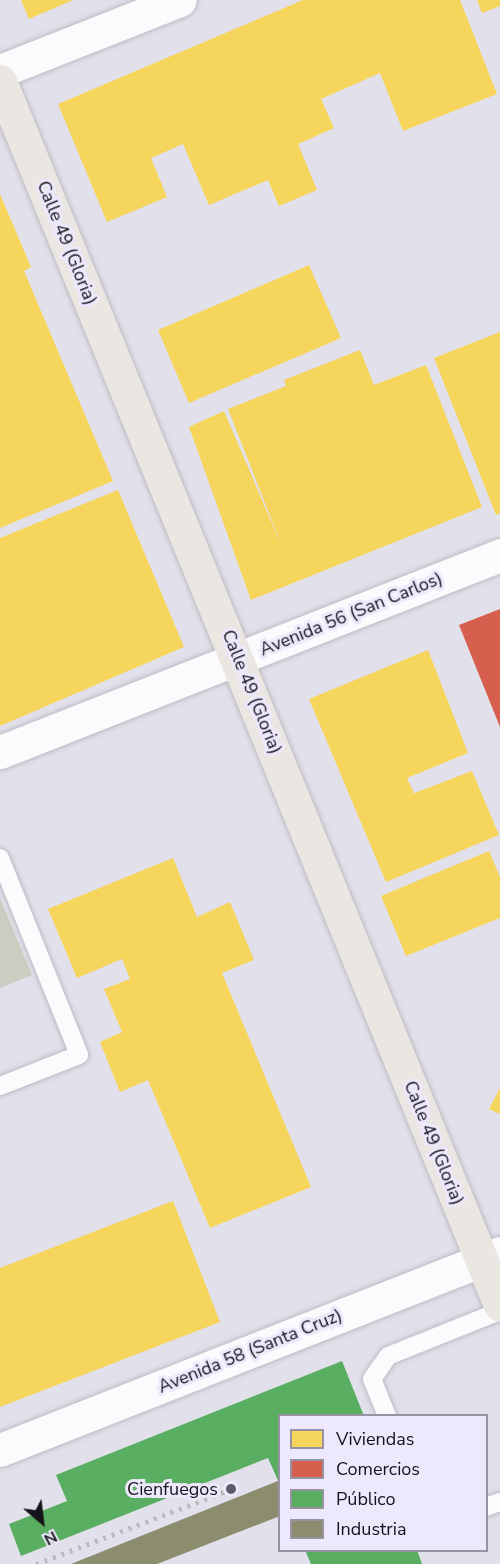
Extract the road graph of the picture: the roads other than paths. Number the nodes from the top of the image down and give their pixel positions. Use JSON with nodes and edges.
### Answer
{"nodes":[{"id":1,"x":180,"y":0,"type":"edge"},
{"id":2,"x":0,"y":71,"type":"edge"},
{"id":3,"x":0,"y":81,"type":"edge"},
{"id":4,"x":500,"y":555,"type":"edge"},
{"id":5,"x":239,"y":658,"type":"junction"},
{"id":6,"x":0,"y":752,"type":"edge"},
{"id":7,"x":0,"y":858,"type":"edge"},
{"id":8,"x":0,"y":1086,"type":"edge"},
{"id":9,"x":491,"y":1256,"type":"edge"},
{"id":10,"x":500,"y":1305,"type":"edge"},
{"id":11,"x":500,"y":1311,"type":"edge"},
{"id":12,"x":386,"y":1414,"type":"edge"},
{"id":13,"x":0,"y":1450,"type":"edge"}],
"edges":[{"from":1,"to":2,"type":"street"},
{"from":3,"to":5,"type":"main road","name":"Calle 49 (Gloria)"},
{"from":4,"to":5,"type":"street","name":"Avenida 56 (San Carlos)"},
{"from":5,"to":6,"type":"street","name":"Avenida 56 (San Carlos)"},
{"from":5,"to":9,"type":"main road","name":"Calle 49 (Gloria)"},
{"from":7,"to":8,"type":"lane"},
{"from":9,"to":10,"type":"main road","name":"Calle 49 (Gloria)"},
{"from":9,"to":13,"type":"street","name":"Avenida 58 (Santa Cruz)"},
{"from":11,"to":12,"type":"lane"}]}
